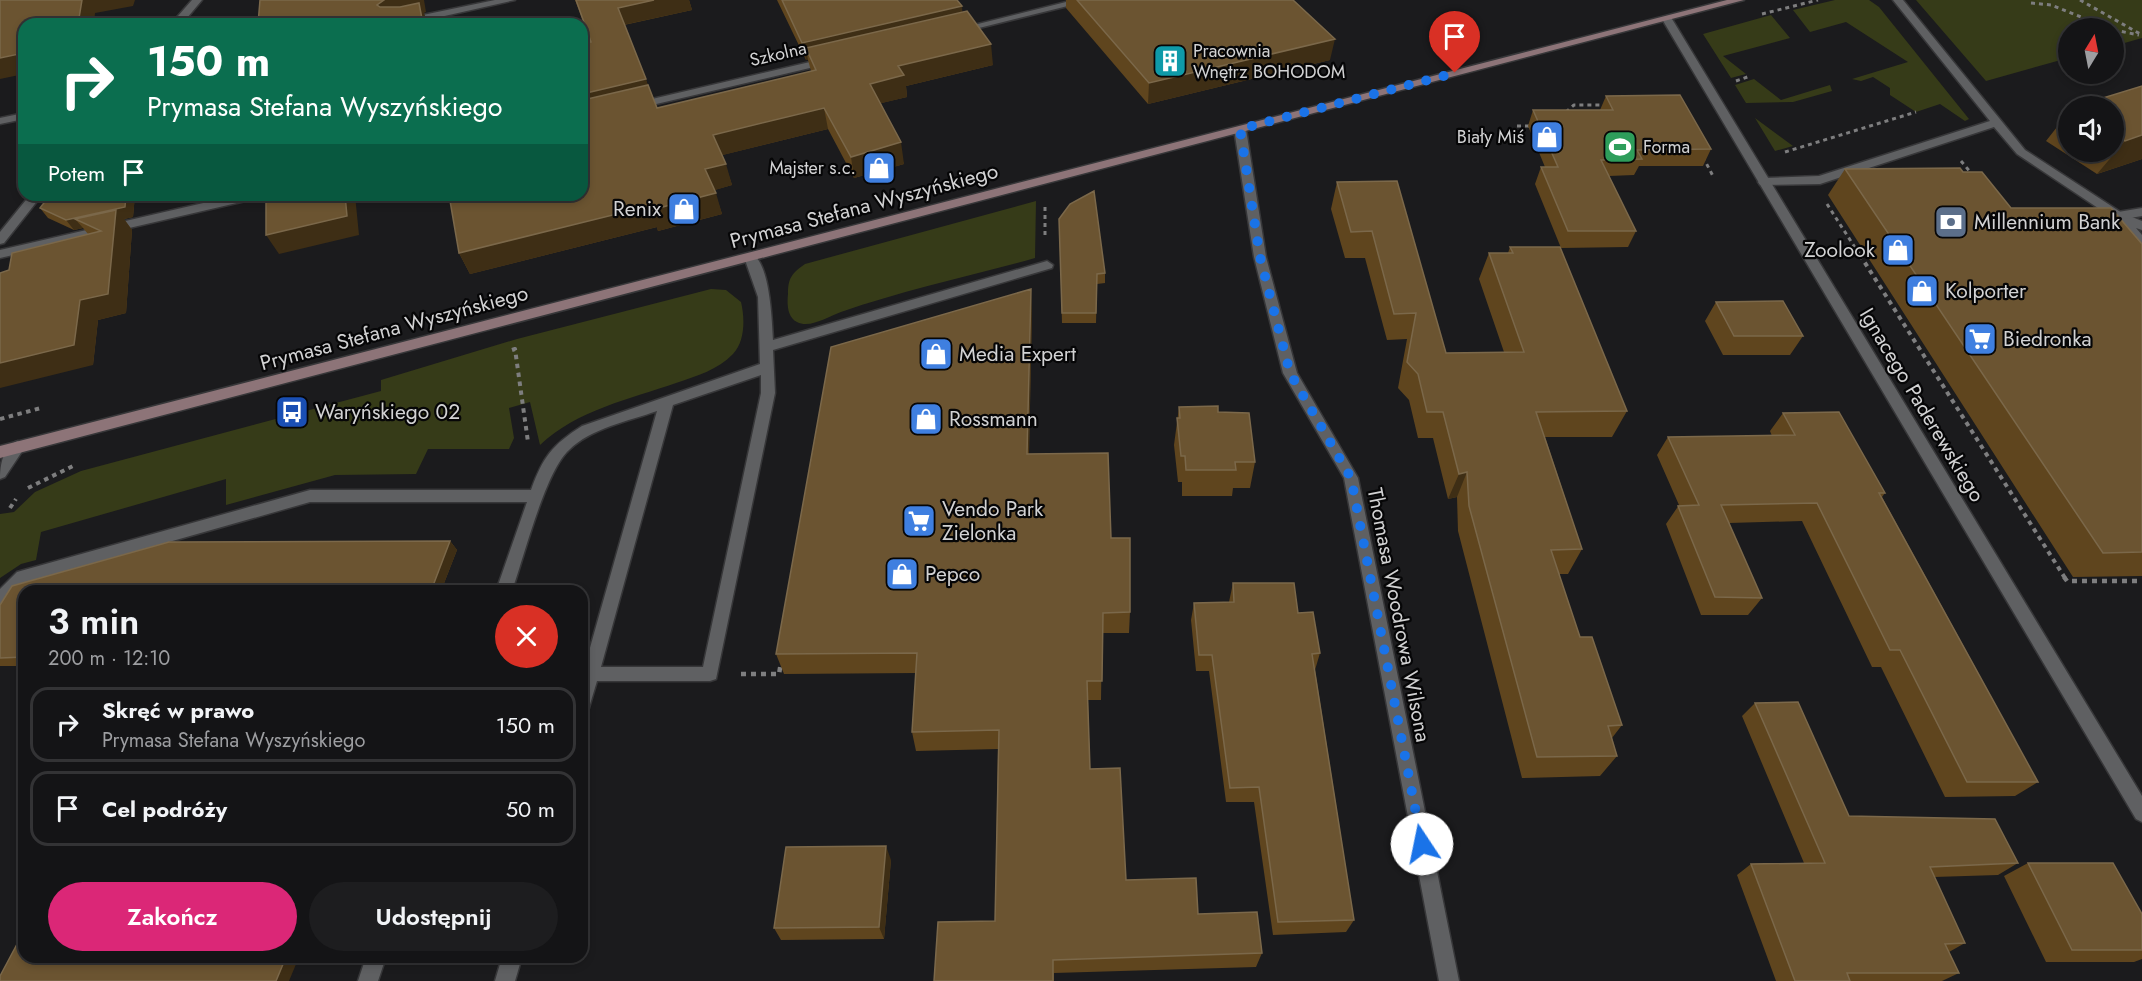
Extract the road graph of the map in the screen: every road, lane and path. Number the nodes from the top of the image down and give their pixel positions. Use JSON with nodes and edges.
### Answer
{"nodes":[{"id":1,"x":196,"y":0,"type":"edge"},
{"id":2,"x":510,"y":0,"type":"edge"},
{"id":3,"x":1087,"y":0,"type":"edge"},
{"id":4,"x":1739,"y":0,"type":"edge"},
{"id":5,"x":1898,"y":0,"type":"edge"},
{"id":6,"x":2079,"y":0,"type":"edge"},
{"id":7,"x":2031,"y":3,"type":"dead end"},
{"id":8,"x":181,"y":18,"type":"edge"},
{"id":9,"x":423,"y":18,"type":"edge"},
{"id":10,"x":2084,"y":18,"type":"edge"},
{"id":11,"x":1667,"y":19,"type":"junction"},
{"id":12,"x":952,"y":32,"type":"edge"},
{"id":13,"x":2124,"y":32,"type":"edge"},
{"id":14,"x":2142,"y":35,"type":"edge"},
{"id":15,"x":837,"y":59,"type":"edge"},
{"id":16,"x":628,"y":107,"type":"edge"},
{"id":17,"x":1612,"y":112,"type":"edge"},
{"id":18,"x":1916,"y":112,"type":"dead end"},
{"id":19,"x":18,"y":117,"type":"edge"},
{"id":20,"x":1558,"y":119,"type":"edge"},
{"id":21,"x":0,"y":121,"type":"edge"},
{"id":22,"x":1997,"y":122,"type":"junction"},
{"id":23,"x":1517,"y":126,"type":"dead end"},
{"id":24,"x":1539,"y":126,"type":"edge"},
{"id":25,"x":1240,"y":129,"type":"junction"},
{"id":26,"x":1944,"y":139,"type":"junction"},
{"id":27,"x":1785,"y":152,"type":"dead end"},
{"id":28,"x":1703,"y":157,"type":"edge"},
{"id":29,"x":1714,"y":178,"type":"dead end"},
{"id":30,"x":1812,"y":181,"type":"junction"},
{"id":31,"x":1764,"y":182,"type":"junction"},
{"id":32,"x":1978,"y":182,"type":"edge"},
{"id":33,"x":31,"y":201,"type":"edge"},
{"id":34,"x":228,"y":201,"type":"edge"},
{"id":35,"x":2142,"y":212,"type":"edge"},
{"id":36,"x":2118,"y":216,"type":"junction"},
{"id":37,"x":2142,"y":226,"type":"edge"},
{"id":38,"x":0,"y":240,"type":"edge"},
{"id":39,"x":2142,"y":243,"type":"edge"},
{"id":40,"x":0,"y":254,"type":"edge"},
{"id":41,"x":750,"y":257,"type":"junction"},
{"id":42,"x":1047,"y":265,"type":"dead end"},
{"id":43,"x":1896,"y":313,"type":"junction"},
{"id":44,"x":1903,"y":313,"type":"dead end"},
{"id":45,"x":767,"y":347,"type":"junction"},
{"id":46,"x":515,"y":349,"type":"dead end"},
{"id":47,"x":768,"y":368,"type":"junction"},
{"id":48,"x":667,"y":402,"type":"junction"},
{"id":49,"x":18,"y":447,"type":"junction"},
{"id":50,"x":0,"y":452,"type":"edge"},
{"id":51,"x":87,"y":462,"type":"dead end"},
{"id":52,"x":0,"y":472,"type":"edge"},
{"id":53,"x":512,"y":496,"type":"junction"},
{"id":54,"x":537,"y":496,"type":"junction"},
{"id":55,"x":10,"y":508,"type":"dead end"},
{"id":56,"x":2142,"y":581,"type":"edge"},
{"id":57,"x":506,"y":585,"type":"edge"},
{"id":58,"x":0,"y":599,"type":"edge"},
{"id":59,"x":783,"y":651,"type":"edge"},
{"id":60,"x":710,"y":674,"type":"junction"},
{"id":61,"x":591,"y":675,"type":"junction"},
{"id":62,"x":588,"y":685,"type":"edge"},
{"id":63,"x":2142,"y":813,"type":"edge"},
{"id":64,"x":374,"y":963,"type":"edge"},
{"id":65,"x":510,"y":963,"type":"edge"},
{"id":66,"x":368,"y":981,"type":"edge"},
{"id":67,"x":505,"y":981,"type":"edge"},
{"id":68,"x":1449,"y":981,"type":"edge"}],
"edges":[{"from":1,"to":8,"type":"street"},
{"from":2,"to":9,"type":"street"},
{"from":3,"to":12,"type":"street"},
{"from":4,"to":11,"type":"main road","name":"Prymasa Stefana Wyszyńskiego"},
{"from":5,"to":22,"type":"street"},
{"from":6,"to":14,"type":"path"},
{"from":7,"to":10,"type":"path"},
{"from":11,"to":25,"type":"main road","name":"Prymasa Stefana Wyszyńskiego"},
{"from":11,"to":31,"type":"street","name":"Ignacego Paderewskiego"},
{"from":13,"to":14,"type":"path"},
{"from":15,"to":16,"type":"street","name":"Szkolna"},
{"from":17,"to":20,"type":"path"},
{"from":18,"to":27,"type":"path"},
{"from":19,"to":21,"type":"street"},
{"from":22,"to":26,"type":"street"},
{"from":22,"to":36,"type":"street"},
{"from":23,"to":24,"type":"path"},
{"from":25,"to":41,"type":"main road","name":"Prymasa Stefana Wyszyńskiego"},
{"from":25,"to":68,"type":"street","name":"Thomasa Woodrowa Wilsona"},
{"from":26,"to":30,"type":"street"},
{"from":26,"to":32,"type":"path"},
{"from":28,"to":29,"type":"path"},
{"from":30,"to":31,"type":"street"},
{"from":30,"to":43,"type":"path"},
{"from":31,"to":63,"type":"street","name":"Ignacego Paderewskiego"},
{"from":33,"to":38,"type":"street"},
{"from":34,"to":40,"type":"street"},
{"from":35,"to":36,"type":"street"},
{"from":36,"to":37,"type":"street"},
{"from":36,"to":39,"type":"street"},
{"from":41,"to":45,"type":"street"},
{"from":41,"to":49,"type":"main road","name":"Prymasa Stefana Wyszyńskiego"},
{"from":42,"to":45,"type":"street"},
{"from":43,"to":44,"type":"path"},
{"from":43,"to":56,"type":"path"},
{"from":45,"to":47,"type":"street"},
{"from":46,"to":53,"type":"path"},
{"from":47,"to":48,"type":"street"},
{"from":47,"to":60,"type":"street"},
{"from":48,"to":54,"type":"street"},
{"from":48,"to":61,"type":"street"},
{"from":49,"to":50,"type":"main road","name":"Prymasa Stefana Wyszyńskiego"},
{"from":49,"to":52,"type":"street"},
{"from":51,"to":55,"type":"path"},
{"from":53,"to":54,"type":"street"},
{"from":53,"to":58,"type":"street"},
{"from":54,"to":57,"type":"street"},
{"from":59,"to":60,"type":"path"},
{"from":60,"to":61,"type":"street"},
{"from":61,"to":62,"type":"street"},
{"from":64,"to":66,"type":"street"},
{"from":65,"to":67,"type":"street"}]}
